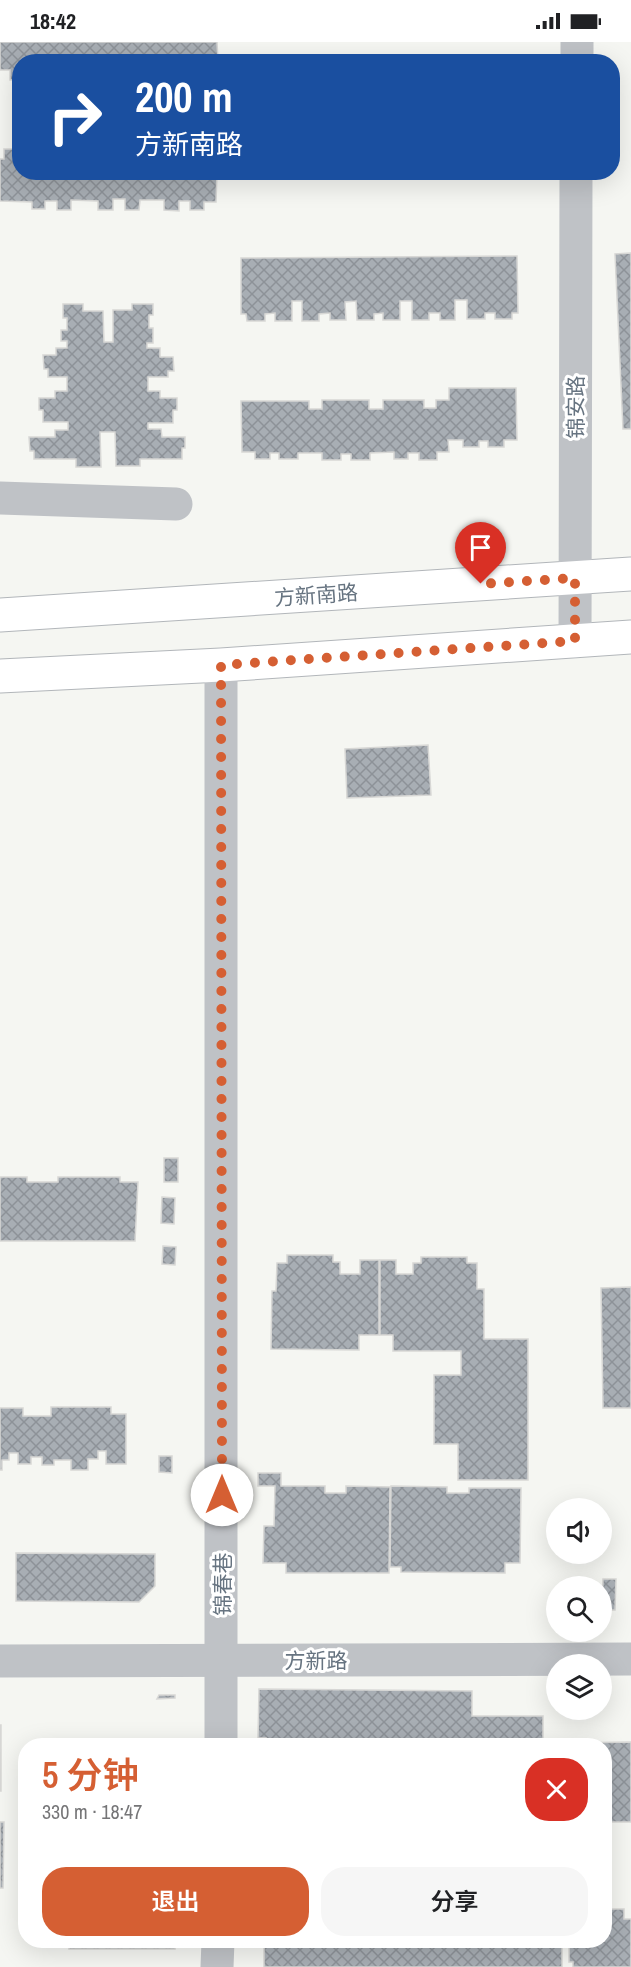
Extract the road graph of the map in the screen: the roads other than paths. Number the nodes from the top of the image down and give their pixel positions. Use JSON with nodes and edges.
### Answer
{"nodes":[{"id":1,"x":576,"y":180,"type":"edge"},
{"id":2,"x":0,"y":498,"type":"edge"},
{"id":3,"x":176,"y":504,"type":"dead end"},
{"id":4,"x":631,"y":574,"type":"edge"},
{"id":5,"x":575,"y":578,"type":"junction"},
{"id":6,"x":0,"y":615,"type":"edge"},
{"id":7,"x":631,"y":637,"type":"edge"},
{"id":8,"x":575,"y":641,"type":"junction"},
{"id":9,"x":221,"y":665,"type":"junction"},
{"id":10,"x":0,"y":676,"type":"edge"},
{"id":11,"x":631,"y":1659,"type":"edge"},
{"id":12,"x":222,"y":1660,"type":"junction"},
{"id":13,"x":0,"y":1661,"type":"edge"},
{"id":14,"x":221,"y":1738,"type":"edge"},
{"id":15,"x":218,"y":1948,"type":"edge"},
{"id":16,"x":217,"y":1967,"type":"edge"}],
"edges":[{"from":1,"to":5,"type":"street","name":"锦安路"},
{"from":2,"to":3,"type":"street"},
{"from":4,"to":5,"type":"main road","name":"方新南路"},
{"from":5,"to":6,"type":"main road","name":"方新南路"},
{"from":5,"to":8,"type":"street","name":"锦安路"},
{"from":7,"to":8,"type":"main road"},
{"from":8,"to":9,"type":"main road"},
{"from":9,"to":10,"type":"main road"},
{"from":9,"to":12,"type":"street","name":"锦春巷"},
{"from":11,"to":12,"type":"street","name":"方新路"},
{"from":12,"to":13,"type":"street","name":"方新路"},
{"from":12,"to":14,"type":"street","name":"锦春巷"},
{"from":15,"to":16,"type":"street"}]}
